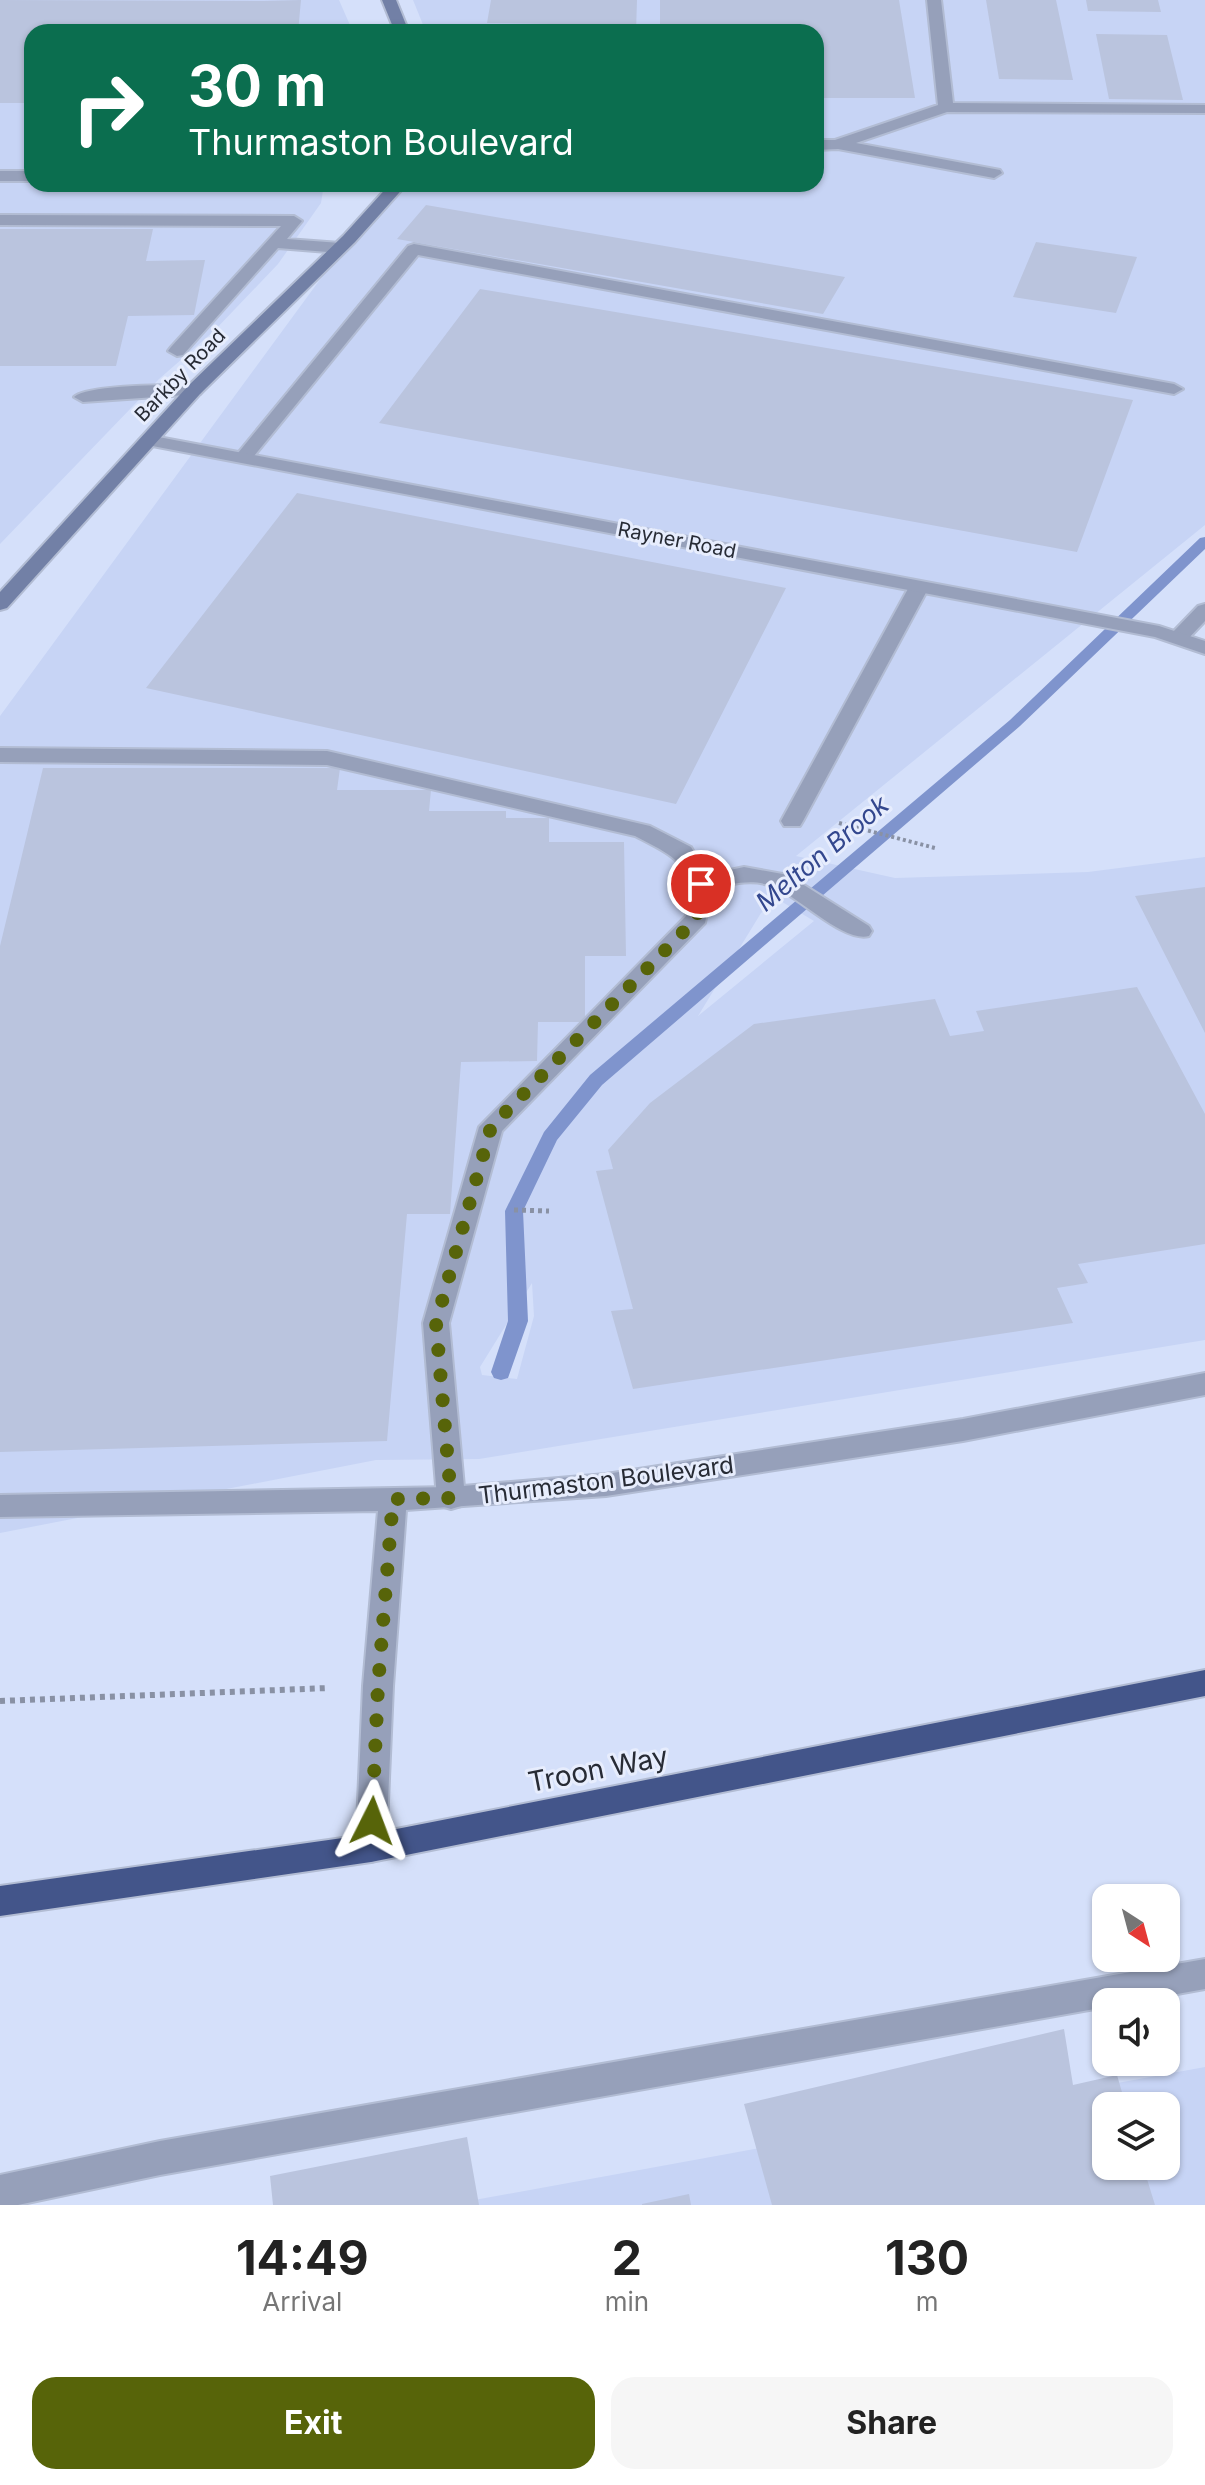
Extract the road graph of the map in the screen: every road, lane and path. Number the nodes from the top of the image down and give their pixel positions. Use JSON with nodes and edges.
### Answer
{"nodes":[{"id":1,"x":389,"y":0,"type":"edge"},
{"id":2,"x":934,"y":0,"type":"edge"},
{"id":3,"x":399,"y":24,"type":"edge"},
{"id":4,"x":946,"y":107,"type":"junction"},
{"id":5,"x":1205,"y":109,"type":"edge"},
{"id":6,"x":824,"y":145,"type":"edge"},
{"id":7,"x":837,"y":145,"type":"junction"},
{"id":8,"x":994,"y":173,"type":"dead end"},
{"id":9,"x":0,"y":176,"type":"edge"},
{"id":10,"x":24,"y":176,"type":"edge"},
{"id":11,"x":392,"y":192,"type":"edge"},
{"id":12,"x":0,"y":220,"type":"edge"},
{"id":13,"x":274,"y":243,"type":"junction"},
{"id":14,"x":340,"y":248,"type":"junction"},
{"id":15,"x":177,"y":351,"type":"dead end"},
{"id":16,"x":1174,"y":389,"type":"dead end"},
{"id":17,"x":194,"y":390,"type":"junction"},
{"id":18,"x":83,"y":397,"type":"dead end"},
{"id":19,"x":148,"y":440,"type":"junction"},
{"id":20,"x":244,"y":457,"type":"junction"},
{"id":21,"x":919,"y":587,"type":"junction"},
{"id":22,"x":0,"y":604,"type":"edge"},
{"id":23,"x":1205,"y":610,"type":"edge"},
{"id":24,"x":1168,"y":635,"type":"junction"},
{"id":25,"x":1205,"y":648,"type":"edge"},
{"id":26,"x":0,"y":755,"type":"edge"},
{"id":27,"x":792,"y":821,"type":"dead end"},
{"id":28,"x":851,"y":826,"type":"dead end"},
{"id":29,"x":935,"y":848,"type":"dead end"},
{"id":30,"x":701,"y":884,"type":"junction"},
{"id":31,"x":861,"y":931,"type":"dead end"},
{"id":32,"x":1205,"y":1384,"type":"edge"},
{"id":33,"x":451,"y":1498,"type":"junction"},
{"id":34,"x":393,"y":1499,"type":"junction"},
{"id":35,"x":0,"y":1506,"type":"edge"},
{"id":36,"x":1205,"y":1683,"type":"edge"},
{"id":37,"x":378,"y":1686,"type":"junction"},
{"id":38,"x":0,"y":1701,"type":"edge"},
{"id":39,"x":371,"y":1848,"type":"junction"},
{"id":40,"x":0,"y":1901,"type":"edge"},
{"id":41,"x":1205,"y":1974,"type":"edge"},
{"id":42,"x":0,"y":2192,"type":"edge"}],
"edges":[{"from":1,"to":3,"type":"street"},
{"from":2,"to":4,"type":"street"},
{"from":4,"to":5,"type":"street"},
{"from":4,"to":7,"type":"street"},
{"from":6,"to":7,"type":"street"},
{"from":7,"to":8,"type":"street"},
{"from":9,"to":10,"type":"street"},
{"from":11,"to":14,"type":"street","name":"Barkby Road"},
{"from":12,"to":13,"type":"street"},
{"from":13,"to":14,"type":"street"},
{"from":13,"to":15,"type":"street"},
{"from":14,"to":17,"type":"street","name":"Barkby Road"},
{"from":16,"to":20,"type":"street"},
{"from":17,"to":18,"type":"street"},
{"from":17,"to":19,"type":"street","name":"Barkby Road"},
{"from":19,"to":20,"type":"street","name":"Rayner Road"},
{"from":19,"to":22,"type":"street","name":"Barkby Road"},
{"from":20,"to":21,"type":"street","name":"Rayner Road"},
{"from":21,"to":24,"type":"street","name":"Rayner Road"},
{"from":21,"to":27,"type":"street"},
{"from":23,"to":24,"type":"street"},
{"from":24,"to":25,"type":"street","name":"Rayner Road"},
{"from":26,"to":30,"type":"street"},
{"from":28,"to":29,"type":"path"},
{"from":30,"to":31,"type":"street"},
{"from":30,"to":33,"type":"street"},
{"from":32,"to":33,"type":"street","name":"Thurmaston Boulevard"},
{"from":33,"to":34,"type":"street","name":"Thurmaston Boulevard"},
{"from":34,"to":35,"type":"street","name":"Thurmaston Boulevard"},
{"from":34,"to":37,"type":"street"},
{"from":36,"to":39,"type":"highway","name":"Troon Way"},
{"from":37,"to":38,"type":"path"},
{"from":37,"to":39,"type":"street"},
{"from":39,"to":40,"type":"highway","name":"Troon Way"},
{"from":41,"to":42,"type":"street"}]}
